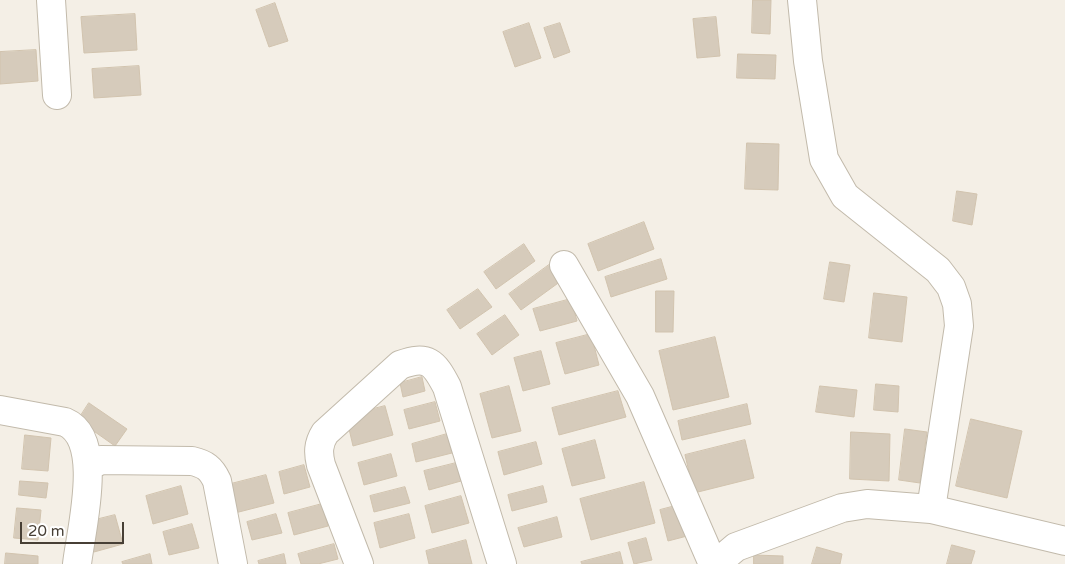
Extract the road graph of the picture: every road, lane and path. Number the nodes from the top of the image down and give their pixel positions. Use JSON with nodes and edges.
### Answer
{"nodes":[{"id":1,"x":51,"y":0,"type":"edge"},
{"id":2,"x":802,"y":0,"type":"edge"},
{"id":3,"x":57,"y":96,"type":"dead end"},
{"id":4,"x":564,"y":265,"type":"dead end"},
{"id":5,"x":0,"y":410,"type":"edge"},
{"id":6,"x":89,"y":466,"type":"junction"},
{"id":7,"x":931,"y":510,"type":"junction"},
{"id":8,"x":1065,"y":541,"type":"edge"},
{"id":9,"x":77,"y":564,"type":"edge"},
{"id":10,"x":233,"y":564,"type":"edge"},
{"id":11,"x":359,"y":564,"type":"edge"},
{"id":12,"x":502,"y":564,"type":"edge"},
{"id":13,"x":714,"y":564,"type":"edge"}],
"edges":[{"from":1,"to":3,"type":"street"},
{"from":2,"to":7,"type":"street"},
{"from":4,"to":13,"type":"street"},
{"from":5,"to":6,"type":"street"},
{"from":6,"to":9,"type":"street"},
{"from":6,"to":10,"type":"street"},
{"from":7,"to":8,"type":"street"},
{"from":7,"to":13,"type":"street"},
{"from":11,"to":12,"type":"street"}]}
